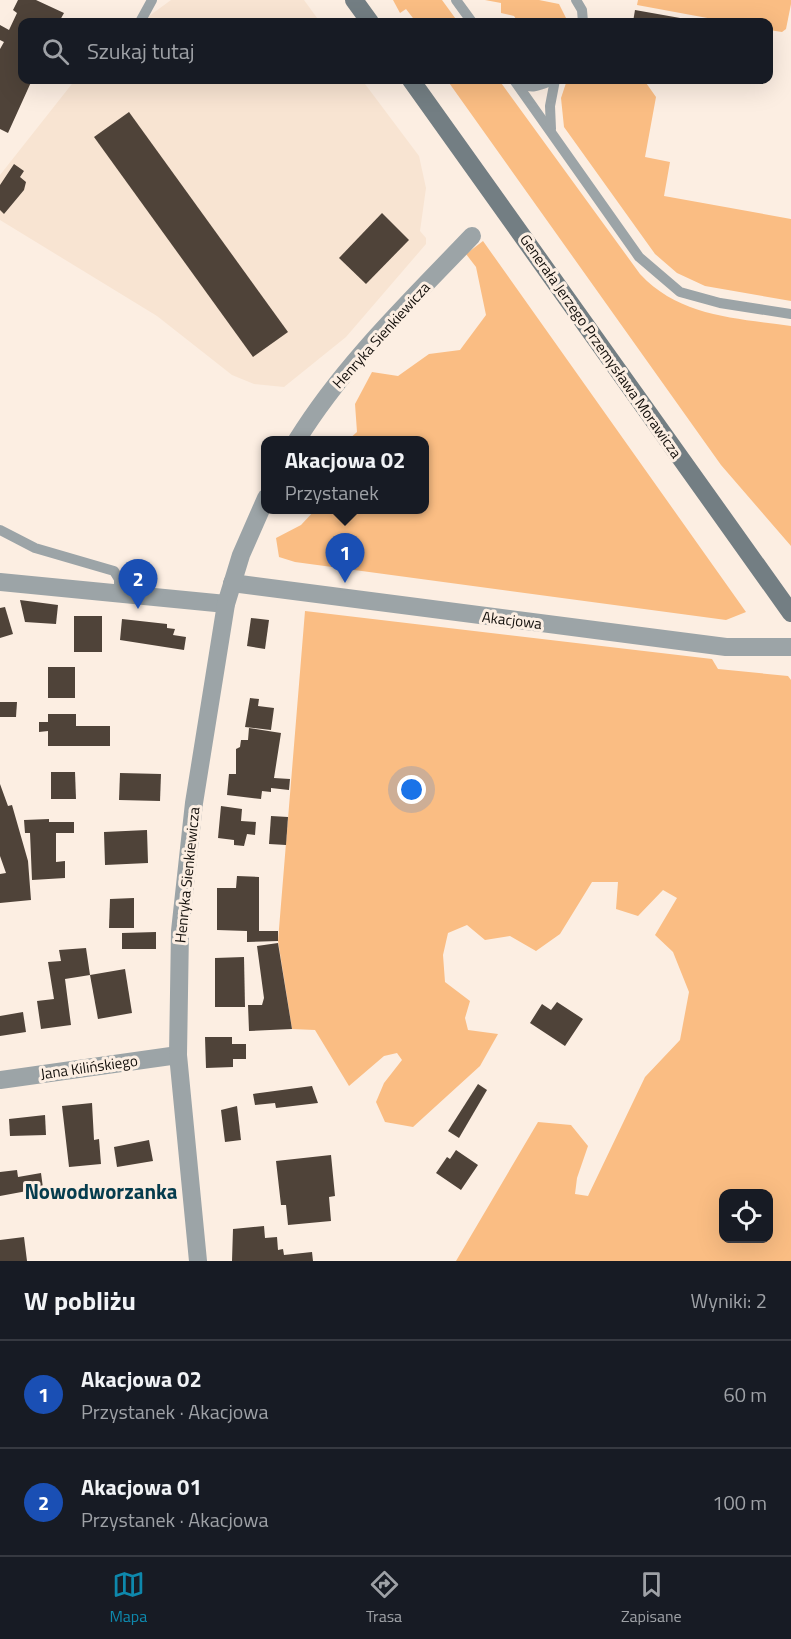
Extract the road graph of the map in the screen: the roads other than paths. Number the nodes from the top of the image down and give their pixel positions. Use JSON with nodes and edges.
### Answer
{"nodes":[{"id":1,"x":152,"y":0,"type":"edge"},
{"id":2,"x":354,"y":0,"type":"edge"},
{"id":3,"x":456,"y":0,"type":"edge"},
{"id":4,"x":576,"y":0,"type":"edge"},
{"id":5,"x":142,"y":18,"type":"edge"},
{"id":6,"x":367,"y":18,"type":"edge"},
{"id":7,"x":469,"y":18,"type":"edge"},
{"id":8,"x":582,"y":18,"type":"edge"},
{"id":9,"x":414,"y":84,"type":"edge"},
{"id":10,"x":518,"y":84,"type":"edge"},
{"id":11,"x":521,"y":84,"type":"edge"},
{"id":12,"x":545,"y":84,"type":"edge"},
{"id":13,"x":553,"y":84,"type":"edge"},
{"id":14,"x":551,"y":130,"type":"junction"},
{"id":15,"x":472,"y":236,"type":"dead end"},
{"id":16,"x":791,"y":314,"type":"edge"},
{"id":17,"x":301,"y":436,"type":"edge"},
{"id":18,"x":261,"y":509,"type":"edge"},
{"id":19,"x":0,"y":530,"type":"edge"},
{"id":20,"x":0,"y":582,"type":"edge"},
{"id":21,"x":232,"y":583,"type":"junction"},
{"id":22,"x":119,"y":593,"type":"junction"},
{"id":23,"x":226,"y":604,"type":"junction"},
{"id":24,"x":791,"y":613,"type":"edge"},
{"id":25,"x":791,"y":646,"type":"edge"},
{"id":26,"x":178,"y":1055,"type":"junction"},
{"id":27,"x":0,"y":1080,"type":"edge"},
{"id":28,"x":198,"y":1261,"type":"edge"}],
"edges":[{"from":1,"to":5,"type":"lane"},
{"from":2,"to":6,"type":"street"},
{"from":3,"to":7,"type":"lane"},
{"from":4,"to":8,"type":"lane"},
{"from":9,"to":24,"type":"street","name":"Generała Jerzego Przemysława Morawicza"},
{"from":10,"to":14,"type":"lane"},
{"from":11,"to":12,"type":"lane"},
{"from":13,"to":14,"type":"lane"},
{"from":14,"to":16,"type":"lane"},
{"from":15,"to":17,"type":"street","name":"Henryka Sienkiewicza"},
{"from":18,"to":21,"type":"street","name":"Henryka Sienkiewicza"},
{"from":19,"to":22,"type":"lane"},
{"from":20,"to":22,"type":"street"},
{"from":21,"to":23,"type":"street","name":"Henryka Sienkiewicza"},
{"from":21,"to":25,"type":"street","name":"Akacjowa"},
{"from":22,"to":23,"type":"street"},
{"from":23,"to":26,"type":"street","name":"Henryka Sienkiewicza"},
{"from":26,"to":27,"type":"street","name":"Jana Kilińskiego"},
{"from":26,"to":28,"type":"street","name":"Henryka Sienkiewicza"}]}
